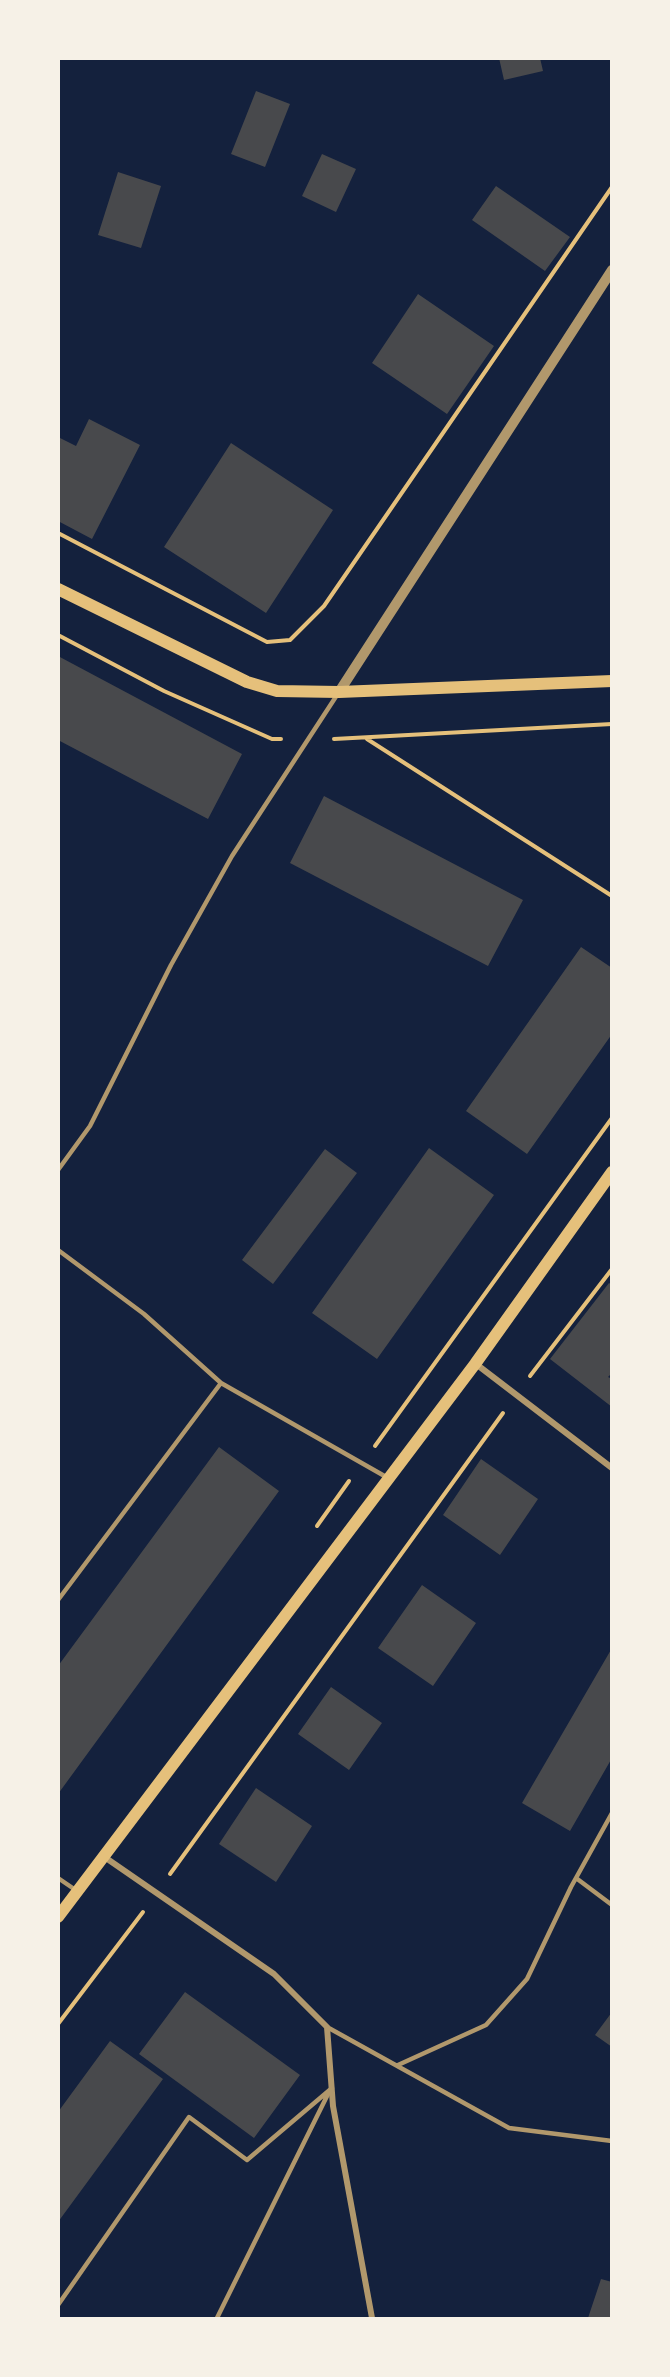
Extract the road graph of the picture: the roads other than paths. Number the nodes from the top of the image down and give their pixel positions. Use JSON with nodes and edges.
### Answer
{"nodes":[{"id":1,"x":612,"y":270,"type":"edge"},
{"id":2,"x":58,"y":589,"type":"edge"},
{"id":3,"x":612,"y":681,"type":"edge"},
{"id":4,"x":339,"y":692,"type":"junction"},
{"id":5,"x":58,"y":1170,"type":"edge"},
{"id":6,"x":612,"y":1172,"type":"edge"},
{"id":7,"x":58,"y":1250,"type":"edge"},
{"id":8,"x":475,"y":1364,"type":"junction"},
{"id":9,"x":221,"y":1383,"type":"junction"},
{"id":10,"x":612,"y":1468,"type":"edge"},
{"id":11,"x":388,"y":1478,"type":"junction"},
{"id":12,"x":58,"y":1600,"type":"edge"},
{"id":13,"x":612,"y":1813,"type":"edge"},
{"id":14,"x":103,"y":1856,"type":"junction"},
{"id":15,"x":58,"y":1878,"type":"edge"},
{"id":16,"x":576,"y":1878,"type":"junction"},
{"id":17,"x":77,"y":1891,"type":"junction"},
{"id":18,"x":612,"y":1905,"type":"edge"},
{"id":19,"x":58,"y":1917,"type":"edge"},
{"id":20,"x":327,"y":2027,"type":"junction"},
{"id":21,"x":398,"y":2066,"type":"junction"},
{"id":22,"x":332,"y":2088,"type":"junction"},
{"id":23,"x":612,"y":2141,"type":"edge"},
{"id":24,"x":58,"y":2305,"type":"edge"},
{"id":25,"x":217,"y":2319,"type":"edge"},
{"id":26,"x":372,"y":2319,"type":"edge"}],
"edges":[{"from":1,"to":4,"type":"street"},
{"from":2,"to":4,"type":"main road"},
{"from":3,"to":4,"type":"main road"},
{"from":4,"to":5,"type":"lane"},
{"from":6,"to":8,"type":"main road"},
{"from":7,"to":9,"type":"lane"},
{"from":8,"to":10,"type":"street"},
{"from":8,"to":11,"type":"main road"},
{"from":9,"to":11,"type":"lane"},
{"from":9,"to":12,"type":"lane"},
{"from":11,"to":14,"type":"main road"},
{"from":13,"to":16,"type":"lane"},
{"from":14,"to":17,"type":"main road"},
{"from":14,"to":20,"type":"street"},
{"from":15,"to":17,"type":"lane"},
{"from":16,"to":18,"type":"lane"},
{"from":16,"to":21,"type":"lane"},
{"from":17,"to":19,"type":"main road"},
{"from":20,"to":21,"type":"lane"},
{"from":20,"to":22,"type":"street"},
{"from":21,"to":23,"type":"lane"},
{"from":22,"to":24,"type":"lane"},
{"from":22,"to":25,"type":"lane"},
{"from":22,"to":26,"type":"street"}]}
